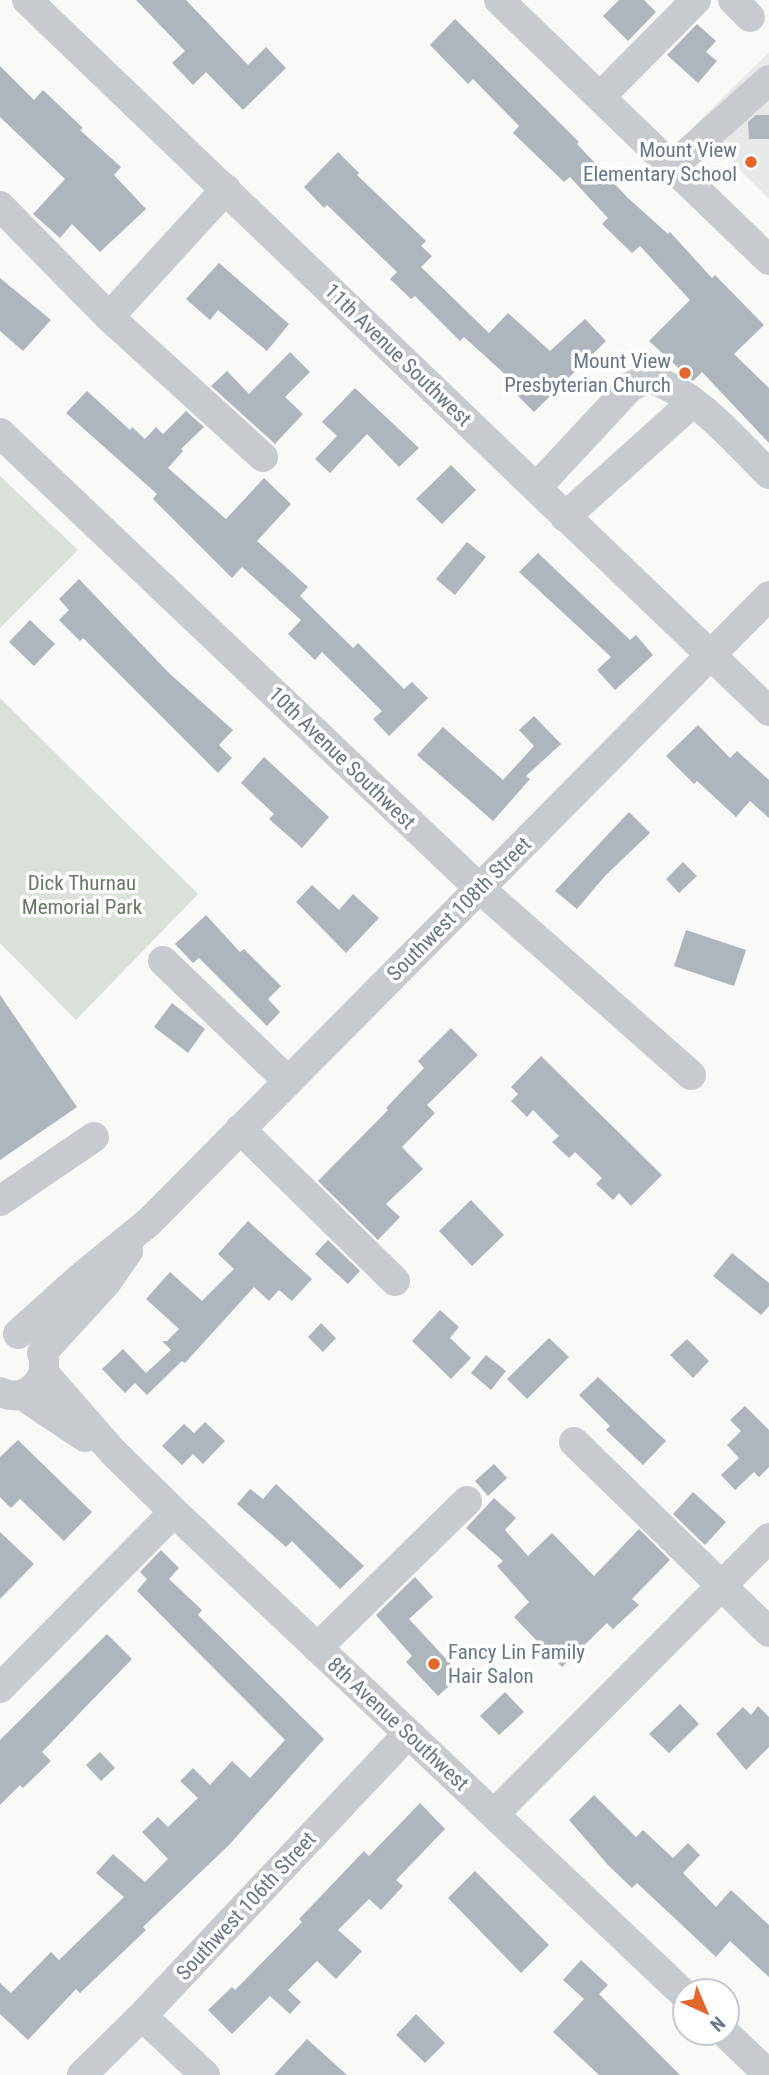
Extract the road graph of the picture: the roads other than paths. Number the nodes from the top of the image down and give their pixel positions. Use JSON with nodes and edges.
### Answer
{"nodes":[{"id":1,"x":27,"y":0,"type":"edge"},
{"id":2,"x":499,"y":0,"type":"edge"},
{"id":3,"x":696,"y":0,"type":"edge"},
{"id":4,"x":768,"y":82,"type":"edge"},
{"id":5,"x":600,"y":97,"type":"junction"},
{"id":6,"x":672,"y":166,"type":"junction"},
{"id":7,"x":226,"y":190,"type":"junction"},
{"id":8,"x":0,"y":206,"type":"edge"},
{"id":9,"x":769,"y":260,"type":"edge"},
{"id":10,"x":109,"y":317,"type":"junction"},
{"id":11,"x":693,"y":402,"type":"junction"},
{"id":12,"x":0,"y":433,"type":"edge"},
{"id":13,"x":263,"y":457,"type":"dead end"},
{"id":14,"x":769,"y":474,"type":"edge"},
{"id":15,"x":536,"y":488,"type":"junction"},
{"id":16,"x":565,"y":517,"type":"junction"},
{"id":17,"x":769,"y":596,"type":"edge"},
{"id":18,"x":710,"y":656,"type":"junction"},
{"id":19,"x":769,"y":711,"type":"edge"},
{"id":20,"x":479,"y":888,"type":"junction"},
{"id":21,"x":163,"y":961,"type":"dead end"},
{"id":22,"x":691,"y":1075,"type":"dead end"},
{"id":23,"x":288,"y":1081,"type":"junction"},
{"id":24,"x":240,"y":1129,"type":"junction"},
{"id":25,"x":94,"y":1137,"type":"dead end"},
{"id":26,"x":0,"y":1200,"type":"edge"},
{"id":27,"x":149,"y":1222,"type":"junction"},
{"id":28,"x":395,"y":1281,"type":"dead end"},
{"id":29,"x":5,"y":1335,"type":"edge"},
{"id":30,"x":43,"y":1363,"type":"junction"},
{"id":31,"x":8,"y":1396,"type":"edge"},
{"id":32,"x":574,"y":1442,"type":"dead end"},
{"id":33,"x":113,"y":1452,"type":"junction"},
{"id":34,"x":467,"y":1501,"type":"dead end"},
{"id":35,"x":174,"y":1512,"type":"junction"},
{"id":36,"x":769,"y":1538,"type":"edge"},
{"id":37,"x":721,"y":1586,"type":"junction"},
{"id":38,"x":769,"y":1632,"type":"edge"},
{"id":39,"x":317,"y":1648,"type":"junction"},
{"id":40,"x":0,"y":1688,"type":"edge"},
{"id":41,"x":408,"y":1734,"type":"junction"},
{"id":42,"x":494,"y":1814,"type":"junction"},
{"id":43,"x":671,"y":1982,"type":"edge"},
{"id":44,"x":142,"y":2016,"type":"junction"},
{"id":45,"x":739,"y":2047,"type":"edge"},
{"id":46,"x":82,"y":2075,"type":"edge"},
{"id":47,"x":205,"y":2075,"type":"edge"},
{"id":48,"x":769,"y":2075,"type":"edge"}],
"edges":[{"from":1,"to":7,"type":"street","name":"11th Avenue Southwest"},
{"from":2,"to":5,"type":"street"},
{"from":3,"to":5,"type":"street"},
{"from":4,"to":6,"type":"street"},
{"from":5,"to":6,"type":"street"},
{"from":6,"to":9,"type":"street"},
{"from":7,"to":10,"type":"street"},
{"from":7,"to":15,"type":"street","name":"11th Avenue Southwest"},
{"from":8,"to":10,"type":"street"},
{"from":10,"to":13,"type":"street"},
{"from":11,"to":14,"type":"street"},
{"from":11,"to":15,"type":"street"},
{"from":11,"to":16,"type":"street"},
{"from":12,"to":20,"type":"street","name":"10th Avenue Southwest"},
{"from":15,"to":16,"type":"street","name":"11th Avenue Southwest"},
{"from":16,"to":18,"type":"street","name":"11th Avenue Southwest"},
{"from":17,"to":18,"type":"street","name":"Southwest 108th Street"},
{"from":18,"to":19,"type":"street","name":"11th Avenue Southwest"},
{"from":18,"to":20,"type":"street","name":"Southwest 108th Street"},
{"from":20,"to":22,"type":"street","name":"10th Avenue Southwest"},
{"from":20,"to":23,"type":"street","name":"Southwest 108th Street"},
{"from":21,"to":23,"type":"street"},
{"from":23,"to":24,"type":"street","name":"Southwest 108th Street"},
{"from":24,"to":27,"type":"street","name":"Southwest 108th Street"},
{"from":24,"to":28,"type":"street"},
{"from":25,"to":26,"type":"street"},
{"from":27,"to":29,"type":"street","name":"Southwest 108th Street"},
{"from":27,"to":30,"type":"street","name":"Southwest 108th Street"},
{"from":29,"to":30,"type":"street","name":"8th Avenue Southwest"},
{"from":30,"to":31,"type":"street","name":"8th Avenue Southwest"},
{"from":30,"to":33,"type":"street","name":"8th Avenue Southwest"},
{"from":31,"to":33,"type":"street","name":"8th Avenue Southwest"},
{"from":32,"to":37,"type":"street"},
{"from":33,"to":35,"type":"street","name":"8th Avenue Southwest"},
{"from":34,"to":39,"type":"street"},
{"from":35,"to":39,"type":"street","name":"8th Avenue Southwest"},
{"from":35,"to":40,"type":"street"},
{"from":36,"to":37,"type":"street"},
{"from":37,"to":38,"type":"street"},
{"from":37,"to":42,"type":"street"},
{"from":39,"to":41,"type":"street","name":"8th Avenue Southwest"},
{"from":41,"to":42,"type":"street","name":"8th Avenue Southwest"},
{"from":41,"to":44,"type":"street","name":"Southwest 106th Street"},
{"from":42,"to":43,"type":"street","name":"8th Avenue Southwest"},
{"from":44,"to":46,"type":"street","name":"Southwest 106th Street"},
{"from":44,"to":47,"type":"street"},
{"from":45,"to":48,"type":"street"}]}
